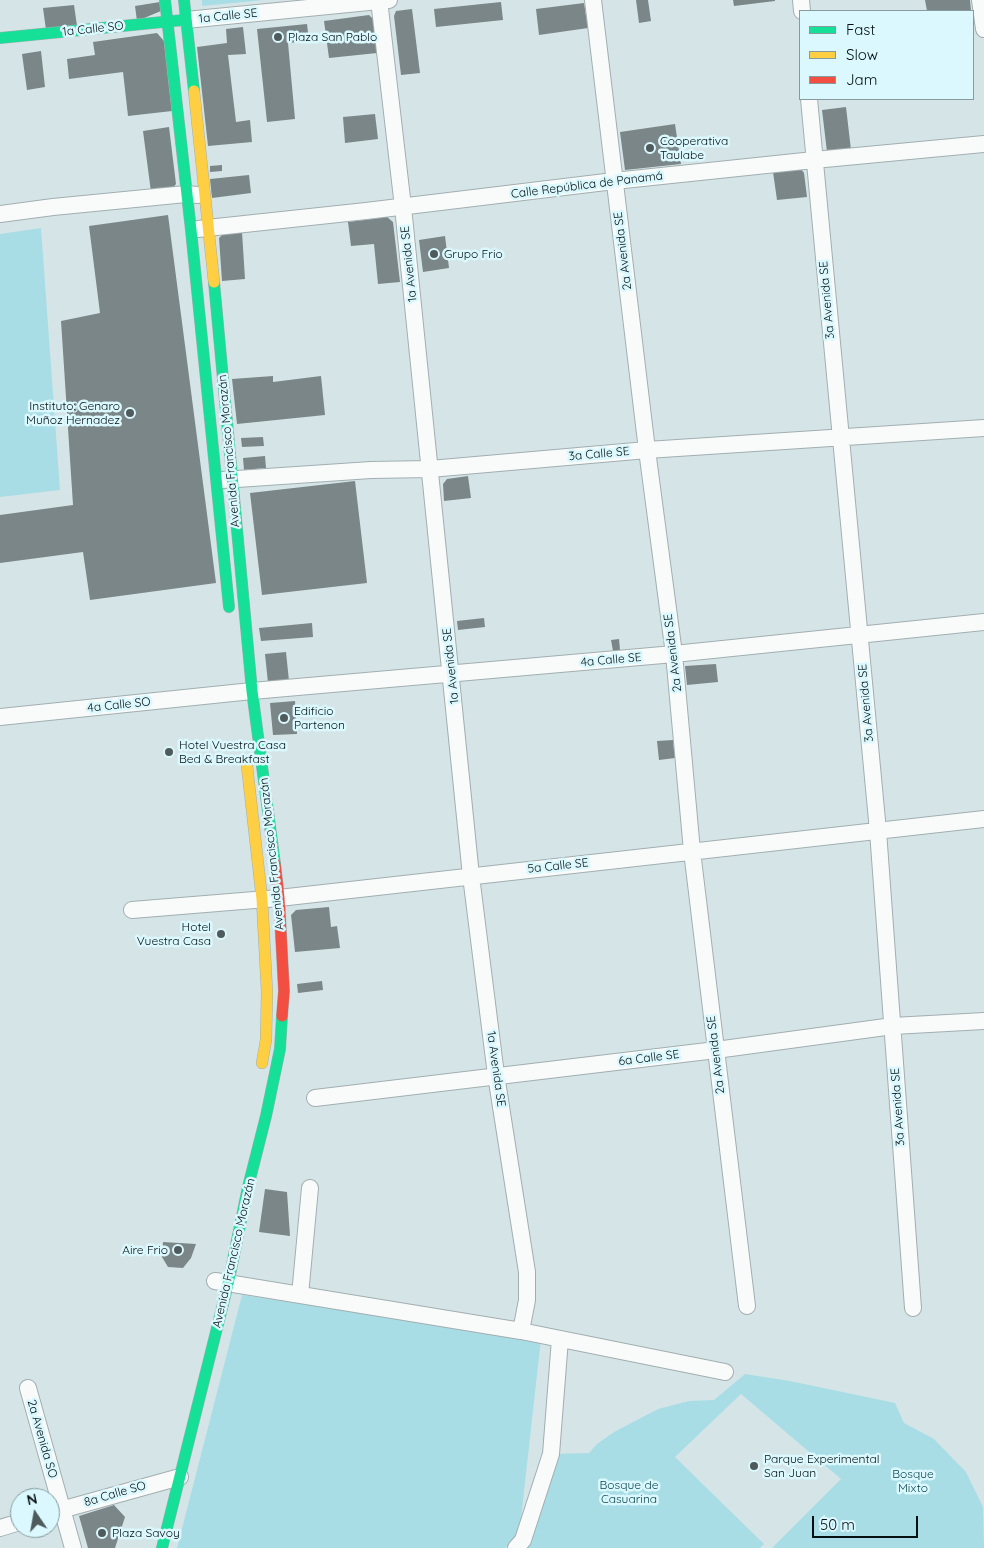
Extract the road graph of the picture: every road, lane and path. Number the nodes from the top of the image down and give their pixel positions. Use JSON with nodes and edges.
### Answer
{"nodes":[{"id":1,"x":165,"y":0,"type":"edge"},
{"id":2,"x":184,"y":0,"type":"edge"},
{"id":3,"x":382,"y":0,"type":"edge"},
{"id":4,"x":593,"y":0,"type":"edge"},
{"id":5,"x":980,"y":0,"type":"edge"},
{"id":6,"x":186,"y":20,"type":"junction"},
{"id":7,"x":168,"y":21,"type":"junction"},
{"id":8,"x":984,"y":30,"type":"edge"},
{"id":9,"x":0,"y":38,"type":"edge"},
{"id":10,"x":809,"y":100,"type":"edge"},
{"id":11,"x":984,"y":144,"type":"edge"},
{"id":12,"x":814,"y":160,"type":"junction"},
{"id":13,"x":614,"y":181,"type":"junction"},
{"id":14,"x":186,"y":194,"type":"junction"},
{"id":15,"x":205,"y":195,"type":"junction"},
{"id":16,"x":403,"y":206,"type":"junction"},
{"id":17,"x":0,"y":214,"type":"edge"},
{"id":18,"x":209,"y":228,"type":"junction"},
{"id":19,"x":191,"y":230,"type":"junction"},
{"id":20,"x":984,"y":428,"type":"edge"},
{"id":21,"x":840,"y":439,"type":"junction"},
{"id":22,"x":647,"y":450,"type":"junction"},
{"id":23,"x":430,"y":469,"type":"junction"},
{"id":24,"x":232,"y":479,"type":"junction"},
{"id":25,"x":215,"y":480,"type":"junction"},
{"id":26,"x":230,"y":616,"type":"dead end"},
{"id":27,"x":984,"y":622,"type":"edge"},
{"id":28,"x":860,"y":635,"type":"junction"},
{"id":29,"x":674,"y":654,"type":"junction"},
{"id":30,"x":452,"y":674,"type":"junction"},
{"id":31,"x":242,"y":692,"type":"junction"},
{"id":32,"x":0,"y":717,"type":"edge"},
{"id":33,"x":246,"y":758,"type":"dead end"},
{"id":34,"x":984,"y":819,"type":"edge"},
{"id":35,"x":878,"y":830,"type":"junction"},
{"id":36,"x":692,"y":851,"type":"junction"},
{"id":37,"x":471,"y":876,"type":"junction"},
{"id":38,"x":279,"y":898,"type":"junction"},
{"id":39,"x":262,"y":899,"type":"junction"},
{"id":40,"x":132,"y":910,"type":"dead end"},
{"id":41,"x":984,"y":1021,"type":"edge"},
{"id":42,"x":893,"y":1026,"type":"junction"},
{"id":43,"x":716,"y":1050,"type":"junction"},
{"id":44,"x":496,"y":1075,"type":"junction"},
{"id":45,"x":260,"y":1076,"type":"dead end"},
{"id":46,"x":315,"y":1098,"type":"dead end"},
{"id":47,"x":253,"y":1121,"type":"dead end"},
{"id":48,"x":252,"y":1147,"type":"junction"},
{"id":49,"x":310,"y":1188,"type":"dead end"},
{"id":50,"x":227,"y":1231,"type":"dead end"},
{"id":51,"x":218,"y":1281,"type":"junction"},
{"id":52,"x":300,"y":1295,"type":"junction"},
{"id":53,"x":747,"y":1306,"type":"dead end"},
{"id":54,"x":913,"y":1308,"type":"dead end"},
{"id":55,"x":521,"y":1331,"type":"junction"},
{"id":56,"x":560,"y":1339,"type":"junction"},
{"id":57,"x":725,"y":1372,"type":"dead end"},
{"id":58,"x":28,"y":1388,"type":"dead end"},
{"id":59,"x":172,"y":1476,"type":"junction"},
{"id":60,"x":51,"y":1488,"type":"edge"},
{"id":61,"x":162,"y":1497,"type":"dead end"},
{"id":62,"x":60,"y":1510,"type":"edge"},
{"id":63,"x":60,"y":1520,"type":"edge"},
{"id":64,"x":73,"y":1548,"type":"edge"},
{"id":65,"x":162,"y":1548,"type":"edge"},
{"id":66,"x":516,"y":1548,"type":"edge"}],
"edges":[{"from":1,"to":7,"type":"main road","name":"Avenida Francisco Morazán"},
{"from":2,"to":6,"type":"main road","name":"Avenida Francisco Morazán"},
{"from":3,"to":6,"type":"street","name":"1a Calle SE"},
{"from":3,"to":16,"type":"street","name":"1a Avenida SE"},
{"from":4,"to":13,"type":"street","name":"2a Avenida SE"},
{"from":5,"to":8,"type":"street"},
{"from":6,"to":7,"type":"main road","name":"1a Calle SO"},
{"from":6,"to":15,"type":"main road","name":"Avenida Francisco Morazán"},
{"from":7,"to":9,"type":"main road","name":"1a Calle SO"},
{"from":7,"to":14,"type":"main road","name":"Avenida Francisco Morazán"},
{"from":10,"to":12,"type":"street","name":"3a Avenida SE"},
{"from":11,"to":12,"type":"street","name":"Calle República de Panamá"},
{"from":12,"to":13,"type":"street","name":"Calle República de Panamá"},
{"from":12,"to":21,"type":"street","name":"3a Avenida SE"},
{"from":13,"to":16,"type":"street","name":"Calle República de Panamá"},
{"from":13,"to":22,"type":"street","name":"2a Avenida SE"},
{"from":14,"to":15,"type":"street"},
{"from":14,"to":17,"type":"street"},
{"from":14,"to":19,"type":"main road","name":"Avenida Francisco Morazán"},
{"from":15,"to":18,"type":"main road","name":"Avenida Francisco Morazán"},
{"from":16,"to":18,"type":"street","name":"Calle República de Panamá"},
{"from":16,"to":23,"type":"street","name":"1a Avenida SE"},
{"from":18,"to":19,"type":"street","name":"Calle República de Panamá"},
{"from":18,"to":24,"type":"main road","name":"Avenida Francisco Morazán"},
{"from":19,"to":25,"type":"main road","name":"Avenida Francisco Morazán"},
{"from":20,"to":21,"type":"street","name":"3a Calle SE"},
{"from":21,"to":22,"type":"street","name":"3a Calle SE"},
{"from":21,"to":28,"type":"street","name":"3a Avenida SE"},
{"from":22,"to":23,"type":"street","name":"3a Calle SE"},
{"from":22,"to":29,"type":"street","name":"2a Avenida SE"},
{"from":23,"to":24,"type":"street","name":"3a Calle SE"},
{"from":23,"to":30,"type":"street","name":"1a Avenida SE"},
{"from":24,"to":25,"type":"street","name":"3a Calle SE"},
{"from":24,"to":31,"type":"main road","name":"Avenida Francisco Morazán"},
{"from":25,"to":26,"type":"main road","name":"Avenida Francisco Morazán"},
{"from":27,"to":28,"type":"street","name":"4a Calle SE"},
{"from":28,"to":29,"type":"street","name":"4a Calle SE"},
{"from":28,"to":35,"type":"street","name":"3a Avenida SE"},
{"from":29,"to":30,"type":"street","name":"4a Calle SE"},
{"from":29,"to":36,"type":"street","name":"2a Avenida SE"},
{"from":30,"to":31,"type":"street","name":"4a Calle SE"},
{"from":30,"to":37,"type":"street","name":"1a Avenida SE"},
{"from":31,"to":32,"type":"street","name":"4a Calle SO"},
{"from":31,"to":38,"type":"main road","name":"Avenida Francisco Morazán"},
{"from":33,"to":39,"type":"main road","name":"Avenida Francisco Morazán"},
{"from":34,"to":35,"type":"street","name":"5a Calle SE"},
{"from":35,"to":36,"type":"street","name":"5a Calle SE"},
{"from":35,"to":42,"type":"street","name":"3a Avenida SE"},
{"from":36,"to":37,"type":"street","name":"5a Calle SE"},
{"from":36,"to":43,"type":"street","name":"2a Avenida SE"},
{"from":37,"to":38,"type":"street","name":"5a Calle SE"},
{"from":37,"to":44,"type":"street","name":"1a Avenida SE"},
{"from":38,"to":39,"type":"street","name":"5a Calle SE"},
{"from":38,"to":48,"type":"main road","name":"Avenida Francisco Morazán"},
{"from":39,"to":40,"type":"street","name":"5a Calle SE"},
{"from":39,"to":45,"type":"main road","name":"Avenida Francisco Morazán"},
{"from":41,"to":42,"type":"street","name":"6a Calle SE"},
{"from":42,"to":43,"type":"street","name":"6a Calle SE"},
{"from":42,"to":54,"type":"street","name":"3a Avenida SE"},
{"from":43,"to":44,"type":"street","name":"6a Calle SE"},
{"from":43,"to":53,"type":"street","name":"2a Avenida SE"},
{"from":44,"to":46,"type":"street","name":"6a Calle SE"},
{"from":44,"to":55,"type":"street","name":"1a Avenida SE"},
{"from":47,"to":48,"type":"main road","name":"Avenida Francisco Morazán"},
{"from":48,"to":50,"type":"main road","name":"Avenida Francisco Morazán"},
{"from":48,"to":51,"type":"main road","name":"Avenida Francisco Morazán"},
{"from":49,"to":52,"type":"street"},
{"from":51,"to":52,"type":"street"},
{"from":51,"to":59,"type":"main road","name":"Avenida Francisco Morazán"},
{"from":52,"to":55,"type":"street"},
{"from":55,"to":56,"type":"street"},
{"from":56,"to":57,"type":"street"},
{"from":56,"to":66,"type":"street"},
{"from":58,"to":60,"type":"street","name":"2a Avenida SO"},
{"from":59,"to":61,"type":"main road","name":"Avenida Francisco Morazán"},
{"from":59,"to":62,"type":"street","name":"8a Calle SO"},
{"from":59,"to":65,"type":"main road","name":"Avenida Francisco Morazán"},
{"from":63,"to":64,"type":"street","name":"2a Avenida SO"}]}
